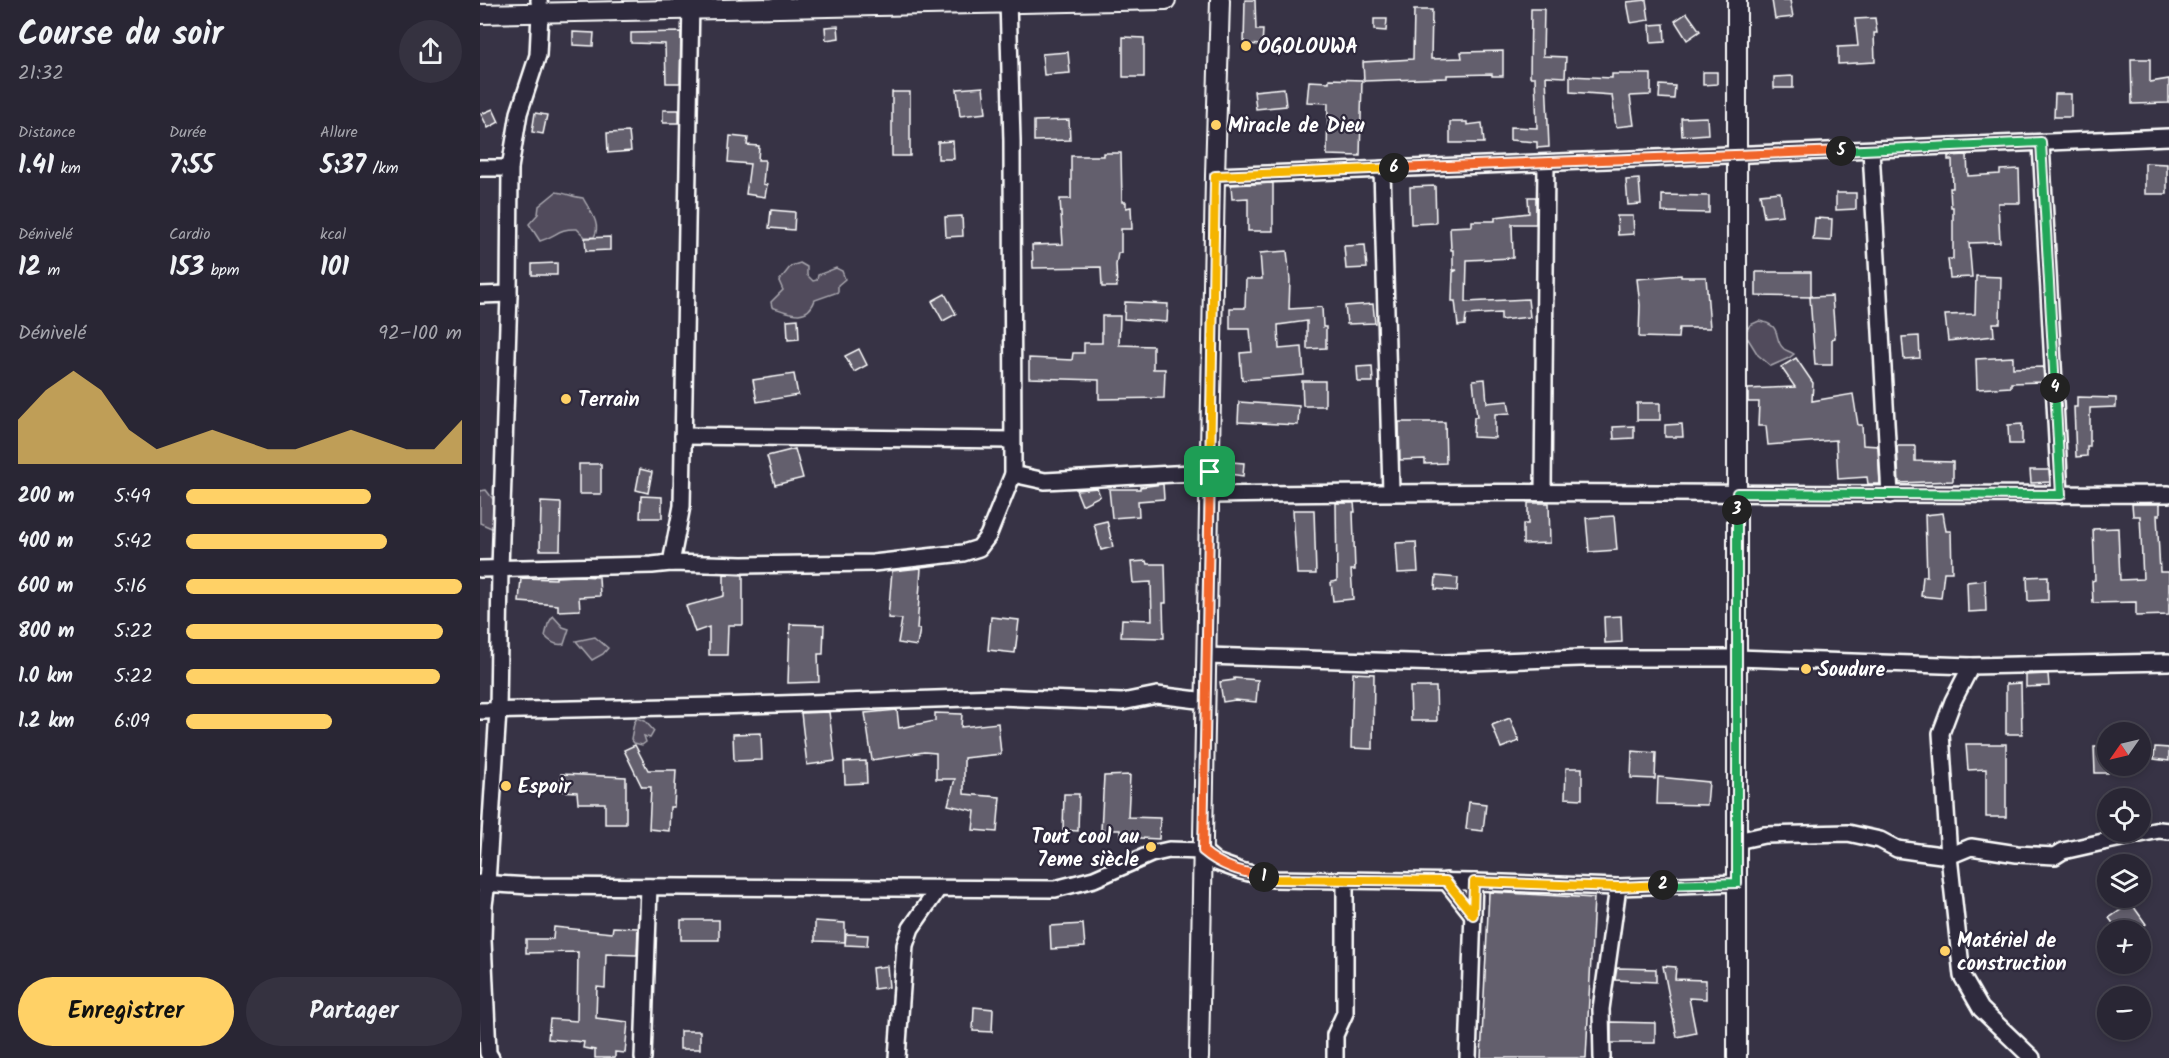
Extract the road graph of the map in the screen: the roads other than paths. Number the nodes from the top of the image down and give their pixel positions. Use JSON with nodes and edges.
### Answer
{"nodes":[{"id":1,"x":1166,"y":0,"type":"edge"},
{"id":2,"x":1220,"y":0,"type":"edge"},
{"id":3,"x":1737,"y":0,"type":"edge"},
{"id":4,"x":1008,"y":2,"type":"edge"},
{"id":5,"x":691,"y":5,"type":"edge"},
{"id":6,"x":540,"y":7,"type":"edge"},
{"id":7,"x":480,"y":14,"type":"edge"},
{"id":8,"x":2169,"y":137,"type":"edge"},
{"id":9,"x":2041,"y":142,"type":"junction"},
{"id":10,"x":1871,"y":150,"type":"junction"},
{"id":11,"x":1737,"y":155,"type":"junction"},
{"id":12,"x":1546,"y":163,"type":"junction"},
{"id":13,"x":480,"y":168,"type":"edge"},
{"id":14,"x":510,"y":168,"type":"junction"},
{"id":15,"x":1382,"y":169,"type":"junction"},
{"id":16,"x":1215,"y":176,"type":"junction"},
{"id":17,"x":509,"y":294,"type":"junction"},
{"id":18,"x":480,"y":295,"type":"edge"},
{"id":19,"x":683,"y":436,"type":"junction"},
{"id":20,"x":1011,"y":440,"type":"junction"},
{"id":21,"x":1210,"y":472,"type":"junction"},
{"id":22,"x":1012,"y":474,"type":"junction"},
{"id":23,"x":1391,"y":491,"type":"junction"},
{"id":24,"x":1543,"y":491,"type":"junction"},
{"id":25,"x":1737,"y":493,"type":"junction"},
{"id":26,"x":2169,"y":494,"type":"edge"},
{"id":27,"x":1209,"y":495,"type":"junction"},
{"id":28,"x":1890,"y":495,"type":"junction"},
{"id":29,"x":2061,"y":495,"type":"junction"},
{"id":30,"x":671,"y":563,"type":"junction"},
{"id":31,"x":480,"y":569,"type":"edge"},
{"id":32,"x":500,"y":569,"type":"junction"},
{"id":33,"x":1206,"y":656,"type":"junction"},
{"id":34,"x":1737,"y":658,"type":"junction"},
{"id":35,"x":2169,"y":662,"type":"edge"},
{"id":36,"x":1971,"y":666,"type":"junction"},
{"id":37,"x":1206,"y":701,"type":"junction"},
{"id":38,"x":480,"y":711,"type":"edge"},
{"id":39,"x":498,"y":711,"type":"junction"},
{"id":40,"x":2169,"y":831,"type":"edge"},
{"id":41,"x":1737,"y":841,"type":"junction"},
{"id":42,"x":1203,"y":851,"type":"junction"},
{"id":43,"x":1949,"y":856,"type":"junction"},
{"id":44,"x":1345,"y":881,"type":"junction"},
{"id":45,"x":1446,"y":881,"type":"junction"},
{"id":46,"x":1474,"y":882,"type":"junction"},
{"id":47,"x":484,"y":883,"type":"edge"},
{"id":48,"x":1737,"y":883,"type":"junction"},
{"id":49,"x":649,"y":887,"type":"junction"},
{"id":50,"x":1618,"y":887,"type":"junction"},
{"id":51,"x":938,"y":889,"type":"junction"},
{"id":52,"x":1473,"y":915,"type":"junction"},
{"id":53,"x":491,"y":1058,"type":"edge"},
{"id":54,"x":643,"y":1058,"type":"edge"},
{"id":55,"x":897,"y":1058,"type":"edge"},
{"id":56,"x":1199,"y":1058,"type":"edge"},
{"id":57,"x":1335,"y":1058,"type":"edge"},
{"id":58,"x":1468,"y":1058,"type":"edge"},
{"id":59,"x":1602,"y":1058,"type":"edge"},
{"id":60,"x":1737,"y":1058,"type":"edge"},
{"id":61,"x":2032,"y":1058,"type":"edge"}],
"edges":[{"from":1,"to":4,"type":"street"},
{"from":2,"to":16,"type":"street"},
{"from":3,"to":11,"type":"street"},
{"from":4,"to":5,"type":"street"},
{"from":4,"to":20,"type":"street"},
{"from":5,"to":6,"type":"street"},
{"from":5,"to":19,"type":"street"},
{"from":6,"to":7,"type":"street"},
{"from":6,"to":14,"type":"street"},
{"from":8,"to":9,"type":"street"},
{"from":9,"to":10,"type":"street"},
{"from":9,"to":29,"type":"street"},
{"from":10,"to":11,"type":"street"},
{"from":10,"to":28,"type":"street"},
{"from":11,"to":12,"type":"street"},
{"from":11,"to":25,"type":"street"},
{"from":12,"to":15,"type":"street"},
{"from":12,"to":24,"type":"street"},
{"from":13,"to":14,"type":"street"},
{"from":14,"to":17,"type":"street"},
{"from":15,"to":16,"type":"street"},
{"from":15,"to":23,"type":"street"},
{"from":16,"to":21,"type":"street"},
{"from":17,"to":18,"type":"street"},
{"from":17,"to":32,"type":"street"},
{"from":19,"to":20,"type":"street"},
{"from":19,"to":30,"type":"street"},
{"from":20,"to":22,"type":"street"},
{"from":21,"to":22,"type":"street"},
{"from":21,"to":27,"type":"street"},
{"from":22,"to":30,"type":"street"},
{"from":23,"to":24,"type":"street"},
{"from":23,"to":27,"type":"street"},
{"from":24,"to":25,"type":"street"},
{"from":25,"to":28,"type":"street"},
{"from":25,"to":34,"type":"street"},
{"from":26,"to":29,"type":"street"},
{"from":27,"to":33,"type":"street"},
{"from":28,"to":29,"type":"street"},
{"from":30,"to":32,"type":"street"},
{"from":31,"to":32,"type":"street"},
{"from":32,"to":39,"type":"street"},
{"from":33,"to":34,"type":"street"},
{"from":33,"to":37,"type":"street"},
{"from":34,"to":36,"type":"street"},
{"from":34,"to":41,"type":"street"},
{"from":35,"to":36,"type":"street"},
{"from":36,"to":43,"type":"street"},
{"from":37,"to":39,"type":"street"},
{"from":37,"to":42,"type":"street"},
{"from":38,"to":39,"type":"street"},
{"from":39,"to":47,"type":"street"},
{"from":40,"to":43,"type":"street"},
{"from":41,"to":43,"type":"street"},
{"from":41,"to":48,"type":"street"},
{"from":42,"to":44,"type":"street"},
{"from":42,"to":51,"type":"street"},
{"from":42,"to":56,"type":"street"},
{"from":43,"to":61,"type":"street"},
{"from":44,"to":45,"type":"street"},
{"from":44,"to":57,"type":"street"},
{"from":45,"to":46,"type":"street"},
{"from":45,"to":52,"type":"street"},
{"from":46,"to":50,"type":"street"},
{"from":46,"to":52,"type":"street"},
{"from":47,"to":49,"type":"street"},
{"from":47,"to":53,"type":"street"},
{"from":48,"to":50,"type":"street"},
{"from":48,"to":60,"type":"street"},
{"from":49,"to":51,"type":"street"},
{"from":49,"to":54,"type":"street"},
{"from":50,"to":59,"type":"street"},
{"from":51,"to":55,"type":"street"},
{"from":52,"to":58,"type":"street"}]}
